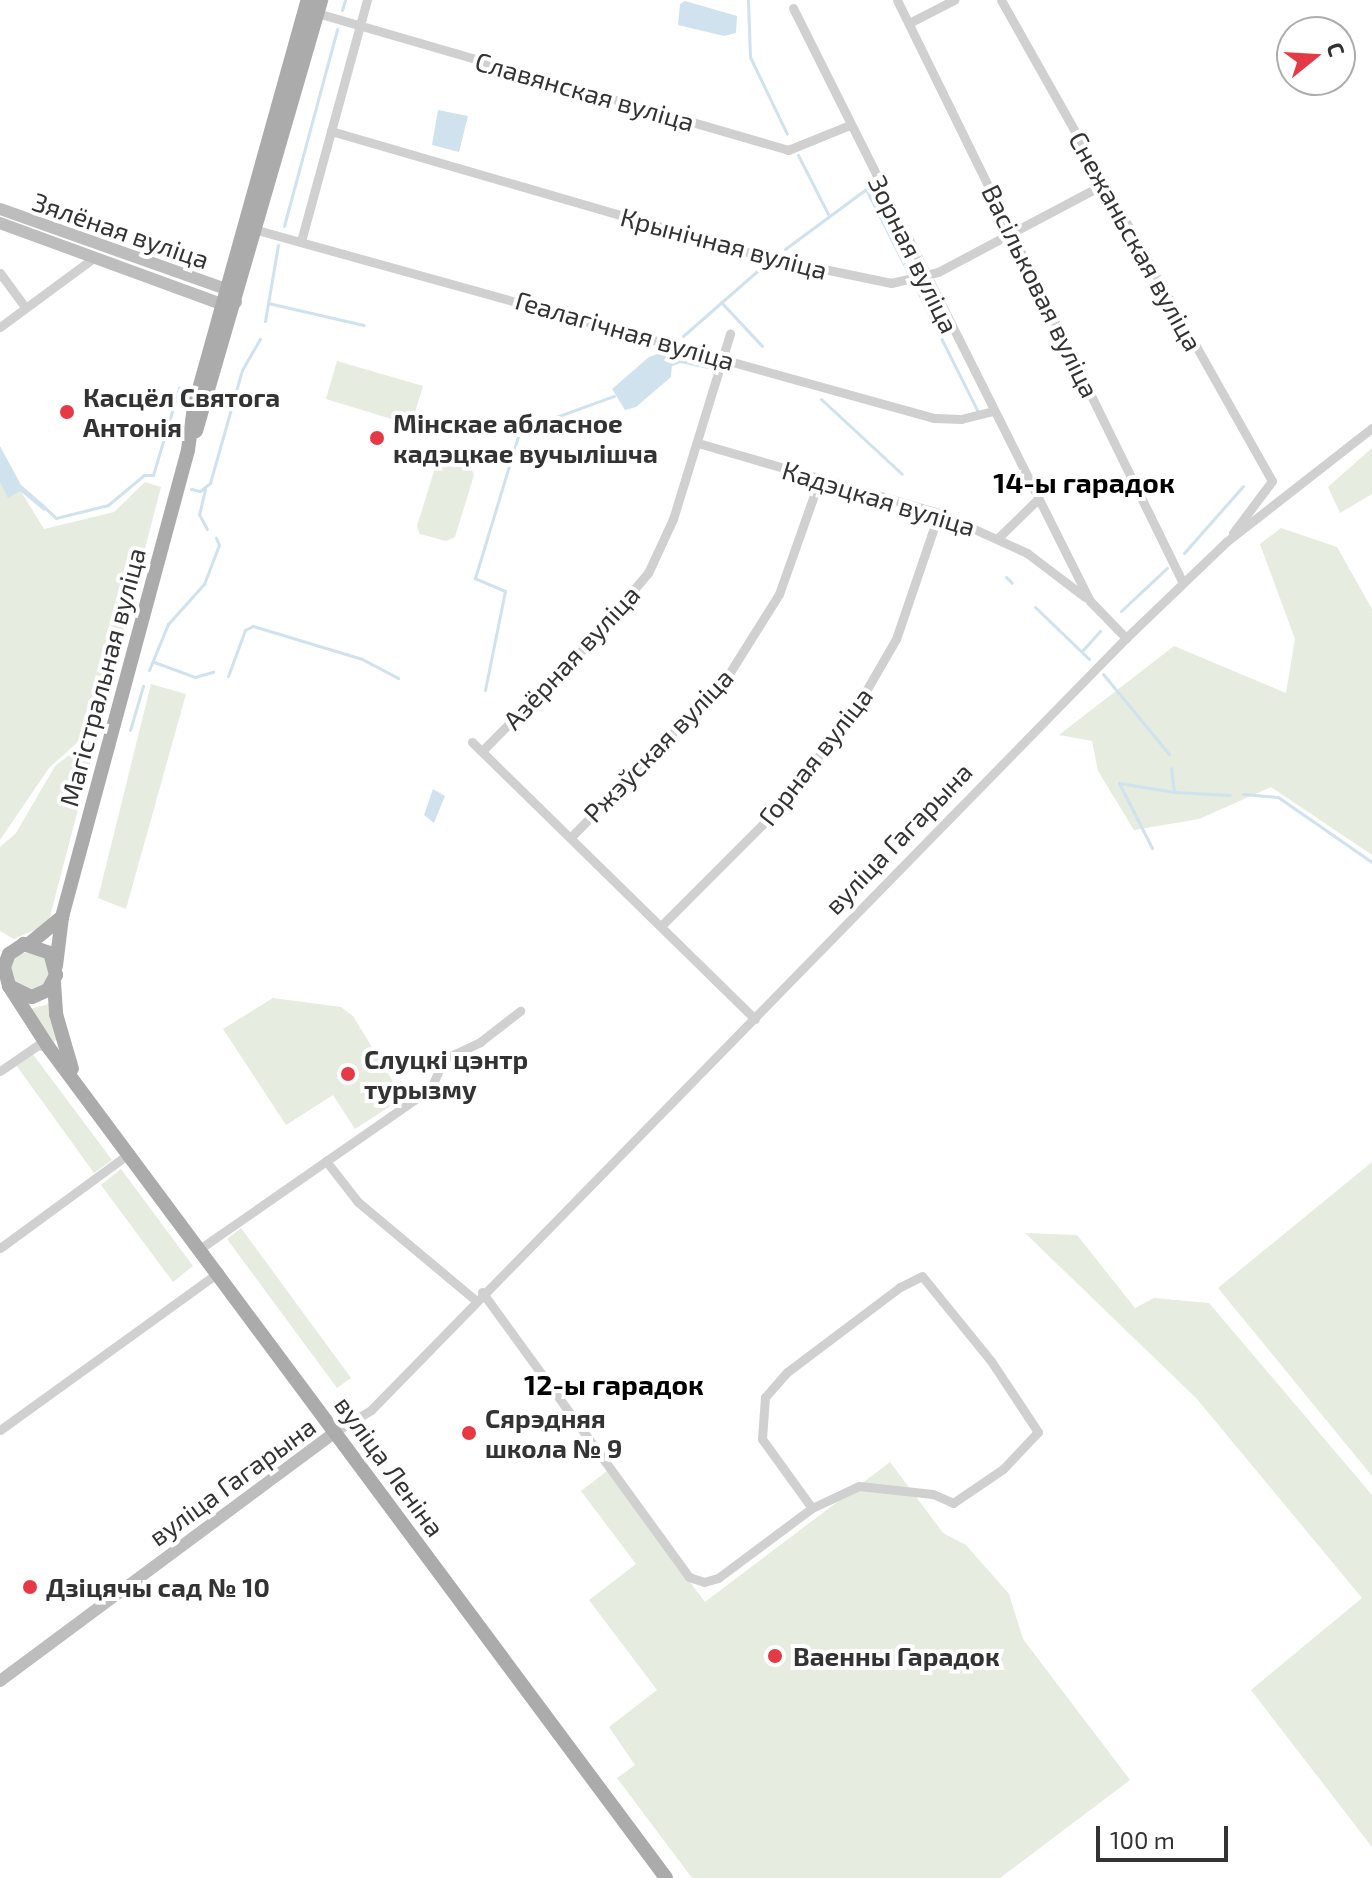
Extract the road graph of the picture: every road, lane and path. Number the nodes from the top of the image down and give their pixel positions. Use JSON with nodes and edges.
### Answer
{"nodes":[{"id":1,"x":308,"y":0,"type":"edge"},
{"id":2,"x":367,"y":0,"type":"edge"},
{"id":3,"x":897,"y":0,"type":"edge"},
{"id":4,"x":954,"y":0,"type":"edge"},
{"id":5,"x":1001,"y":0,"type":"edge"},
{"id":6,"x":319,"y":6,"type":"edge"},
{"id":7,"x":793,"y":8,"type":"dead end"},
{"id":8,"x":909,"y":23,"type":"junction"},
{"id":9,"x":360,"y":25,"type":"junction"},
{"id":10,"x":850,"y":125,"type":"junction"},
{"id":11,"x":331,"y":131,"type":"junction"},
{"id":12,"x":1104,"y":184,"type":"junction"},
{"id":13,"x":0,"y":209,"type":"edge"},
{"id":14,"x":0,"y":223,"type":"edge"},
{"id":15,"x":257,"y":230,"type":"junction"},
{"id":16,"x":1011,"y":231,"type":"junction"},
{"id":17,"x":301,"y":241,"type":"junction"},
{"id":18,"x":91,"y":260,"type":"junction"},
{"id":19,"x":0,"y":273,"type":"edge"},
{"id":20,"x":925,"y":276,"type":"junction"},
{"id":21,"x":230,"y":299,"type":"junction"},
{"id":22,"x":25,"y":307,"type":"junction"},
{"id":23,"x":0,"y":327,"type":"edge"},
{"id":24,"x":730,"y":334,"type":"dead end"},
{"id":25,"x":724,"y":357,"type":"junction"},
{"id":26,"x":992,"y":411,"type":"junction"},
{"id":27,"x":1372,"y":428,"type":"edge"},
{"id":28,"x":698,"y":443,"type":"junction"},
{"id":29,"x":820,"y":478,"type":"junction"},
{"id":30,"x":1038,"y":499,"type":"junction"},
{"id":31,"x":939,"y":513,"type":"junction"},
{"id":32,"x":999,"y":537,"type":"junction"},
{"id":33,"x":1226,"y":542,"type":"junction"},
{"id":34,"x":1183,"y":583,"type":"junction"},
{"id":35,"x":1090,"y":601,"type":"junction"},
{"id":36,"x":1126,"y":638,"type":"junction"},
{"id":37,"x":472,"y":742,"type":"dead end"},
{"id":38,"x":483,"y":750,"type":"junction"},
{"id":39,"x":571,"y":837,"type":"junction"},
{"id":40,"x":62,"y":917,"type":"junction"},
{"id":41,"x":661,"y":926,"type":"junction"},
{"id":42,"x":24,"y":945,"type":"junction"},
{"id":43,"x":0,"y":948,"type":"edge"},
{"id":44,"x":56,"y":967,"type":"junction"},
{"id":45,"x":5,"y":980,"type":"edge"},
{"id":46,"x":54,"y":983,"type":"junction"},
{"id":47,"x":520,"y":1011,"type":"dead end"},
{"id":48,"x":755,"y":1019,"type":"junction"},
{"id":49,"x":56,"y":1046,"type":"junction"},
{"id":50,"x":0,"y":1071,"type":"edge"},
{"id":51,"x":130,"y":1153,"type":"junction"},
{"id":52,"x":326,"y":1161,"type":"junction"},
{"id":53,"x":0,"y":1248,"type":"edge"},
{"id":54,"x":201,"y":1248,"type":"junction"},
{"id":55,"x":219,"y":1272,"type":"junction"},
{"id":56,"x":478,"y":1296,"type":"junction"},
{"id":57,"x":0,"y":1430,"type":"edge"},
{"id":58,"x":335,"y":1432,"type":"junction"},
{"id":59,"x":812,"y":1508,"type":"junction"},
{"id":60,"x":0,"y":1681,"type":"edge"},
{"id":61,"x":666,"y":1878,"type":"edge"}],
"edges":[{"from":1,"to":21,"type":"main road","name":"Магістральная вуліца"},
{"from":2,"to":9,"type":"street"},
{"from":3,"to":8,"type":"street","name":"Васільковая вуліца"},
{"from":4,"to":8,"type":"street"},
{"from":5,"to":12,"type":"street","name":"Снежаньская вуліца"},
{"from":6,"to":9,"type":"street","name":"Славянская вуліца"},
{"from":6,"to":15,"type":"main road","name":"Магістральная вуліца"},
{"from":7,"to":10,"type":"street","name":"Зорная вуліца"},
{"from":8,"to":16,"type":"street","name":"Васільковая вуліца"},
{"from":9,"to":10,"type":"street","name":"Славянская вуліца"},
{"from":9,"to":11,"type":"street"},
{"from":10,"to":20,"type":"street","name":"Зорная вуліца"},
{"from":11,"to":17,"type":"street"},
{"from":11,"to":20,"type":"street","name":"Крынічная вуліца"},
{"from":12,"to":16,"type":"street","name":"Крынічная вуліца"},
{"from":12,"to":33,"type":"street","name":"Снежаньская вуліца"},
{"from":13,"to":21,"type":"street","name":"Зялёная вуліца"},
{"from":14,"to":18,"type":"street","name":"Зялёная вуліца"},
{"from":15,"to":17,"type":"street","name":"Геалагічная вуліца"},
{"from":15,"to":21,"type":"main road","name":"Магістральная вуліца"},
{"from":16,"to":20,"type":"street","name":"Крынічная вуліца"},
{"from":16,"to":34,"type":"street","name":"Васільковая вуліца"},
{"from":17,"to":25,"type":"street","name":"Геалагічная вуліца"},
{"from":18,"to":21,"type":"street","name":"Зялёная вуліца"},
{"from":18,"to":22,"type":"street"},
{"from":19,"to":22,"type":"street"},
{"from":20,"to":26,"type":"street","name":"Зорная вуліца"},
{"from":21,"to":40,"type":"main road","name":"Магістральная вуліца"},
{"from":22,"to":23,"type":"street"},
{"from":24,"to":25,"type":"street","name":"Азёрная вуліца"},
{"from":25,"to":26,"type":"street","name":"Геалагічная вуліца"},
{"from":25,"to":28,"type":"street","name":"Азёрная вуліца"},
{"from":26,"to":30,"type":"street","name":"Зорная вуліца"},
{"from":27,"to":33,"type":"street","name":"вуліца Гагарына"},
{"from":28,"to":29,"type":"street","name":"Кадэцкая вуліца"},
{"from":28,"to":38,"type":"street","name":"Азёрная вуліца"},
{"from":29,"to":31,"type":"street","name":"Кадэцкая вуліца"},
{"from":29,"to":39,"type":"street","name":"Ржэўская вуліца"},
{"from":30,"to":32,"type":"street"},
{"from":30,"to":35,"type":"street","name":"Зорная вуліца"},
{"from":31,"to":32,"type":"street","name":"Кадэцкая вуліца"},
{"from":31,"to":41,"type":"street","name":"Горная вуліца"},
{"from":32,"to":35,"type":"street","name":"Кадэцкая вуліца"},
{"from":33,"to":34,"type":"street","name":"вуліца Гагарына"},
{"from":34,"to":36,"type":"street","name":"вуліца Гагарына"},
{"from":35,"to":36,"type":"street","name":"Зорная вуліца"},
{"from":36,"to":48,"type":"street","name":"вуліца Гагарына"},
{"from":37,"to":38,"type":"street"},
{"from":38,"to":39,"type":"street"},
{"from":39,"to":41,"type":"street"},
{"from":40,"to":42,"type":"main road"},
{"from":40,"to":44,"type":"main road","name":"Магістральная вуліца"},
{"from":41,"to":48,"type":"street"},
{"from":42,"to":43,"type":"street"},
{"from":42,"to":44,"type":"main road"},
{"from":42,"to":45,"type":"main road"},
{"from":44,"to":46,"type":"main road"},
{"from":45,"to":46,"type":"main road"},
{"from":45,"to":49,"type":"main road","name":"вуліца Леніна"},
{"from":46,"to":49,"type":"main road","name":"вуліца Леніна"},
{"from":47,"to":52,"type":"street"},
{"from":48,"to":56,"type":"street","name":"вуліца Гагарына"},
{"from":49,"to":50,"type":"street"},
{"from":49,"to":51,"type":"main road","name":"вуліца Леніна"},
{"from":51,"to":53,"type":"street"},
{"from":51,"to":54,"type":"main road","name":"вуліца Леніна"},
{"from":52,"to":54,"type":"street"},
{"from":52,"to":56,"type":"street"},
{"from":54,"to":55,"type":"main road","name":"вуліца Леніна"},
{"from":55,"to":57,"type":"street"},
{"from":55,"to":58,"type":"main road","name":"вуліца Леніна"},
{"from":56,"to":58,"type":"street","name":"вуліца Гагарына"},
{"from":56,"to":59,"type":"street"},
{"from":58,"to":60,"type":"street","name":"вуліца Гагарына"},
{"from":58,"to":61,"type":"main road","name":"вуліца Леніна"},
{"from":59,"to":59,"type":"street"}]}
